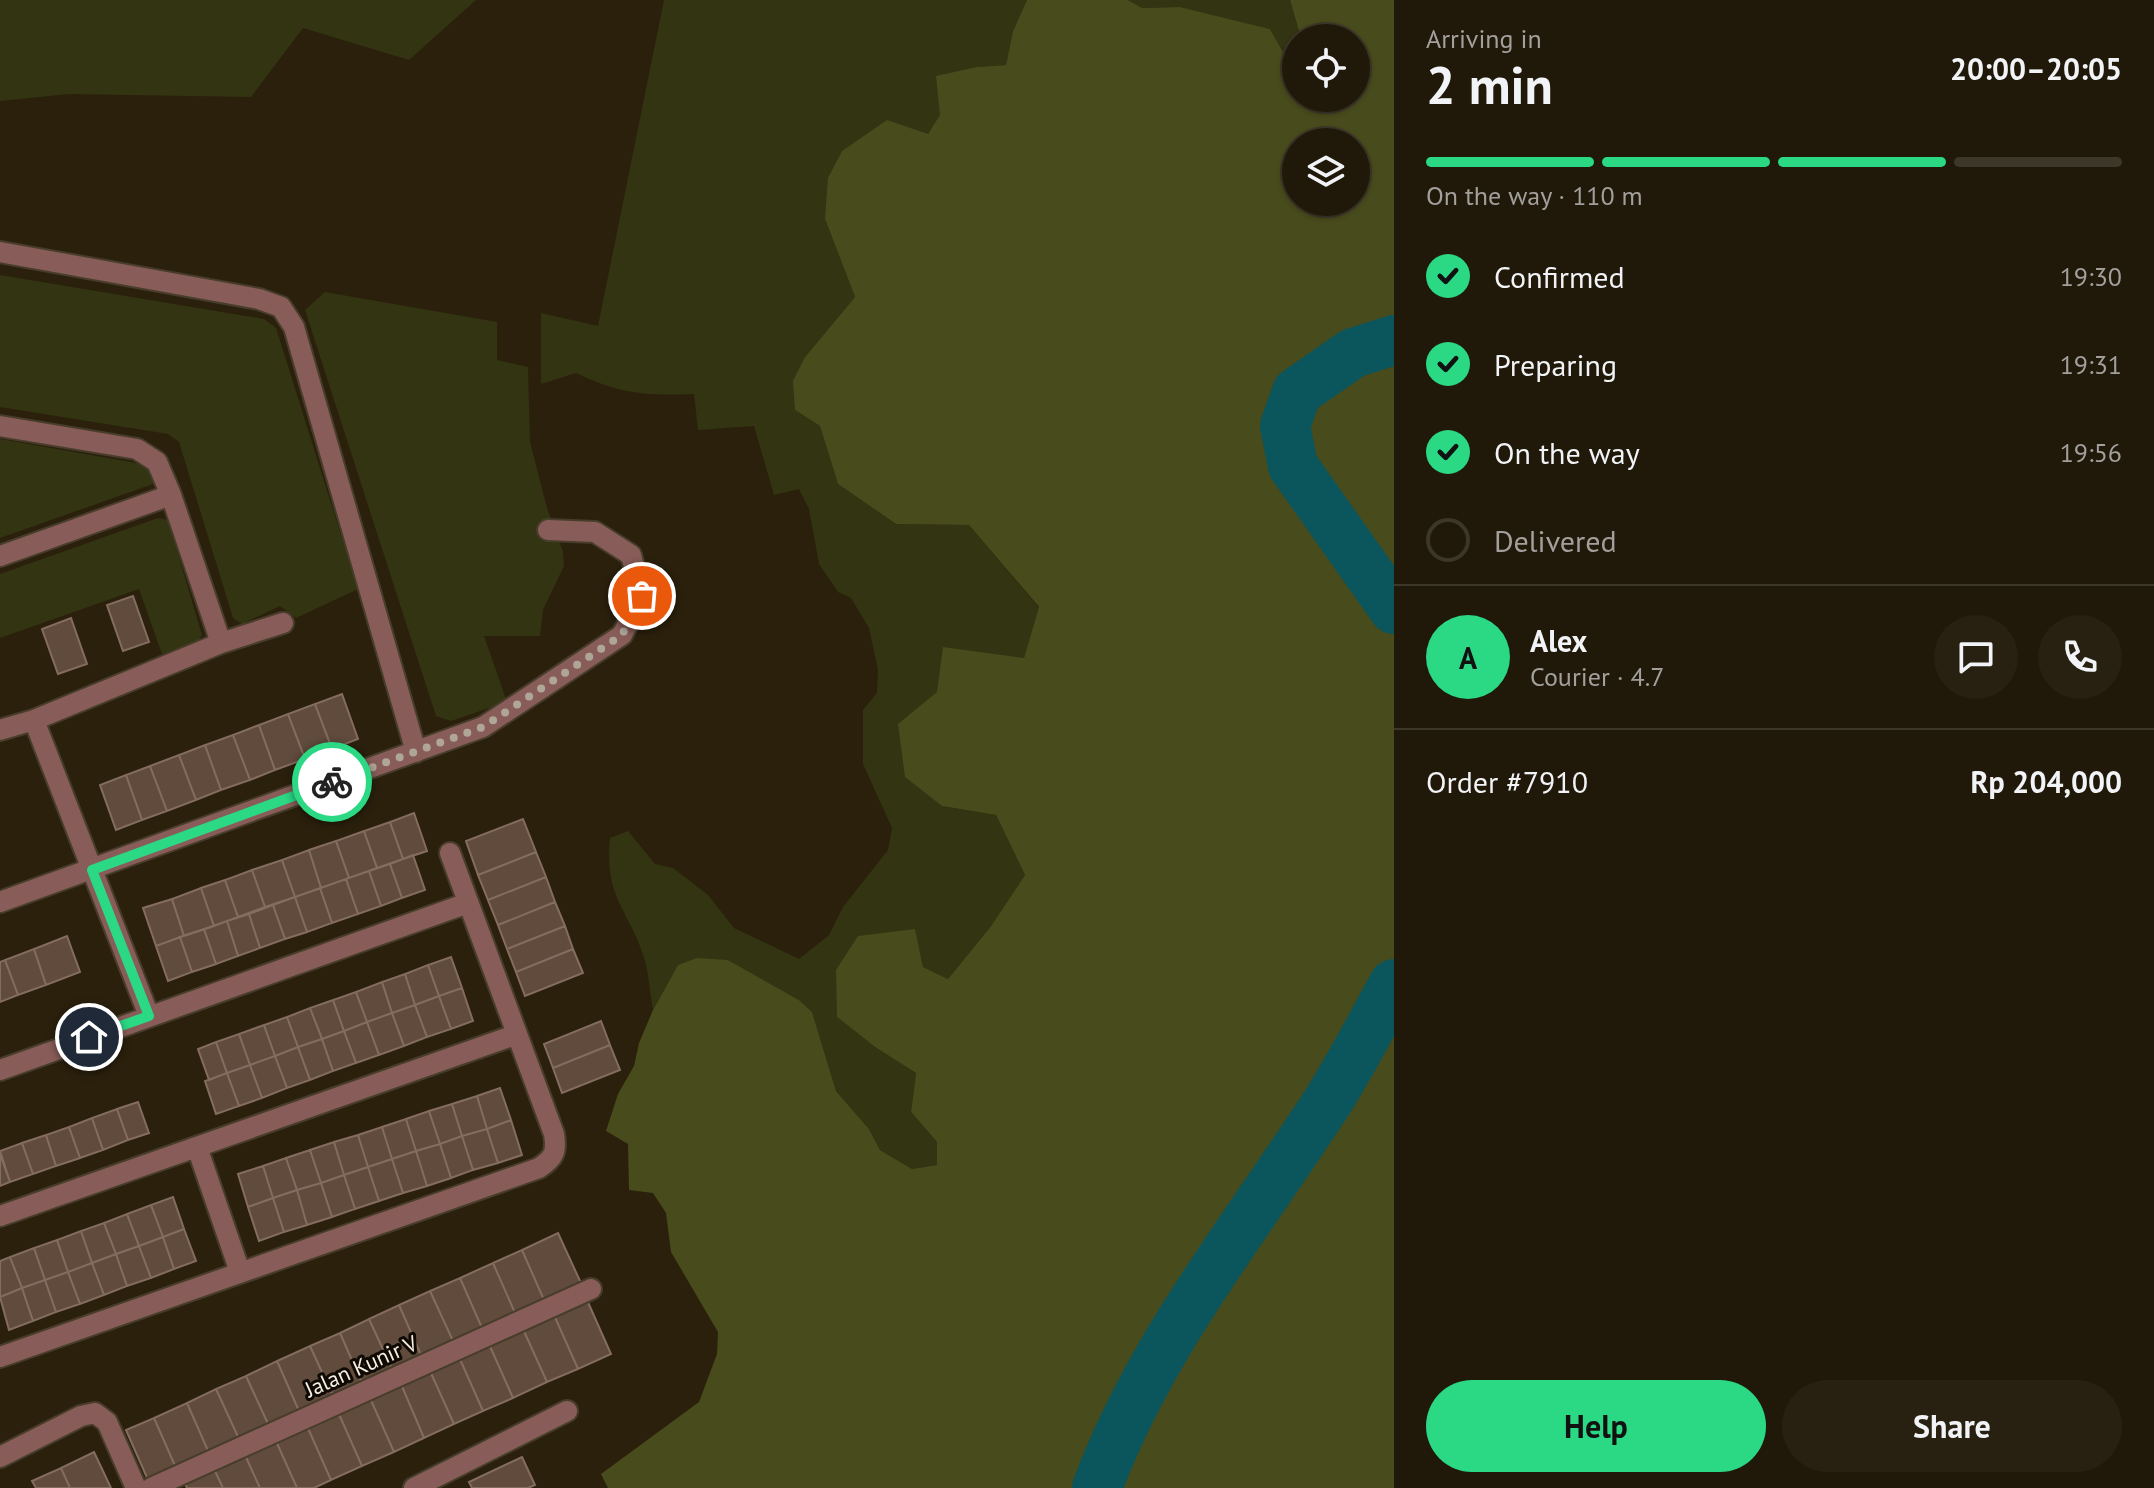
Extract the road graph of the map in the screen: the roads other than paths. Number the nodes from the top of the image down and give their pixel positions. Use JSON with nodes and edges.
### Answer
{"nodes":[{"id":1,"x":0,"y":252,"type":"edge"},
{"id":2,"x":0,"y":426,"type":"edge"},
{"id":3,"x":171,"y":495,"type":"junction"},
{"id":4,"x":548,"y":530,"type":"dead end"},
{"id":5,"x":0,"y":556,"type":"edge"},
{"id":6,"x":283,"y":623,"type":"dead end"},
{"id":7,"x":221,"y":643,"type":"junction"},
{"id":8,"x":34,"y":720,"type":"junction"},
{"id":9,"x":0,"y":730,"type":"edge"},
{"id":10,"x":416,"y":752,"type":"junction"},
{"id":11,"x":450,"y":853,"type":"dead end"},
{"id":12,"x":92,"y":870,"type":"junction"},
{"id":13,"x":0,"y":902,"type":"edge"},
{"id":14,"x":468,"y":903,"type":"junction"},
{"id":15,"x":149,"y":1016,"type":"junction"},
{"id":16,"x":515,"y":1035,"type":"junction"},
{"id":17,"x":0,"y":1070,"type":"edge"},
{"id":18,"x":197,"y":1147,"type":"junction"},
{"id":19,"x":0,"y":1216,"type":"edge"},
{"id":20,"x":240,"y":1272,"type":"junction"},
{"id":21,"x":591,"y":1289,"type":"dead end"},
{"id":22,"x":0,"y":1357,"type":"edge"},
{"id":23,"x":567,"y":1411,"type":"dead end"},
{"id":24,"x":0,"y":1457,"type":"edge"},
{"id":25,"x":136,"y":1488,"type":"edge"},
{"id":26,"x":151,"y":1488,"type":"edge"},
{"id":27,"x":414,"y":1488,"type":"edge"}],
"edges":[{"from":1,"to":10,"type":"street"},
{"from":2,"to":3,"type":"street"},
{"from":3,"to":5,"type":"street"},
{"from":3,"to":7,"type":"street"},
{"from":4,"to":10,"type":"street"},
{"from":6,"to":7,"type":"street"},
{"from":7,"to":8,"type":"street"},
{"from":8,"to":9,"type":"street"},
{"from":8,"to":12,"type":"street"},
{"from":10,"to":12,"type":"street"},
{"from":11,"to":14,"type":"street"},
{"from":12,"to":13,"type":"street"},
{"from":12,"to":15,"type":"street"},
{"from":14,"to":15,"type":"street"},
{"from":14,"to":16,"type":"street"},
{"from":15,"to":17,"type":"street"},
{"from":16,"to":18,"type":"street"},
{"from":16,"to":20,"type":"street"},
{"from":18,"to":19,"type":"street"},
{"from":18,"to":20,"type":"street"},
{"from":20,"to":22,"type":"street"},
{"from":21,"to":26,"type":"street","name":"Jalan Kunir V"},
{"from":23,"to":27,"type":"street"},
{"from":24,"to":25,"type":"street"}]}
